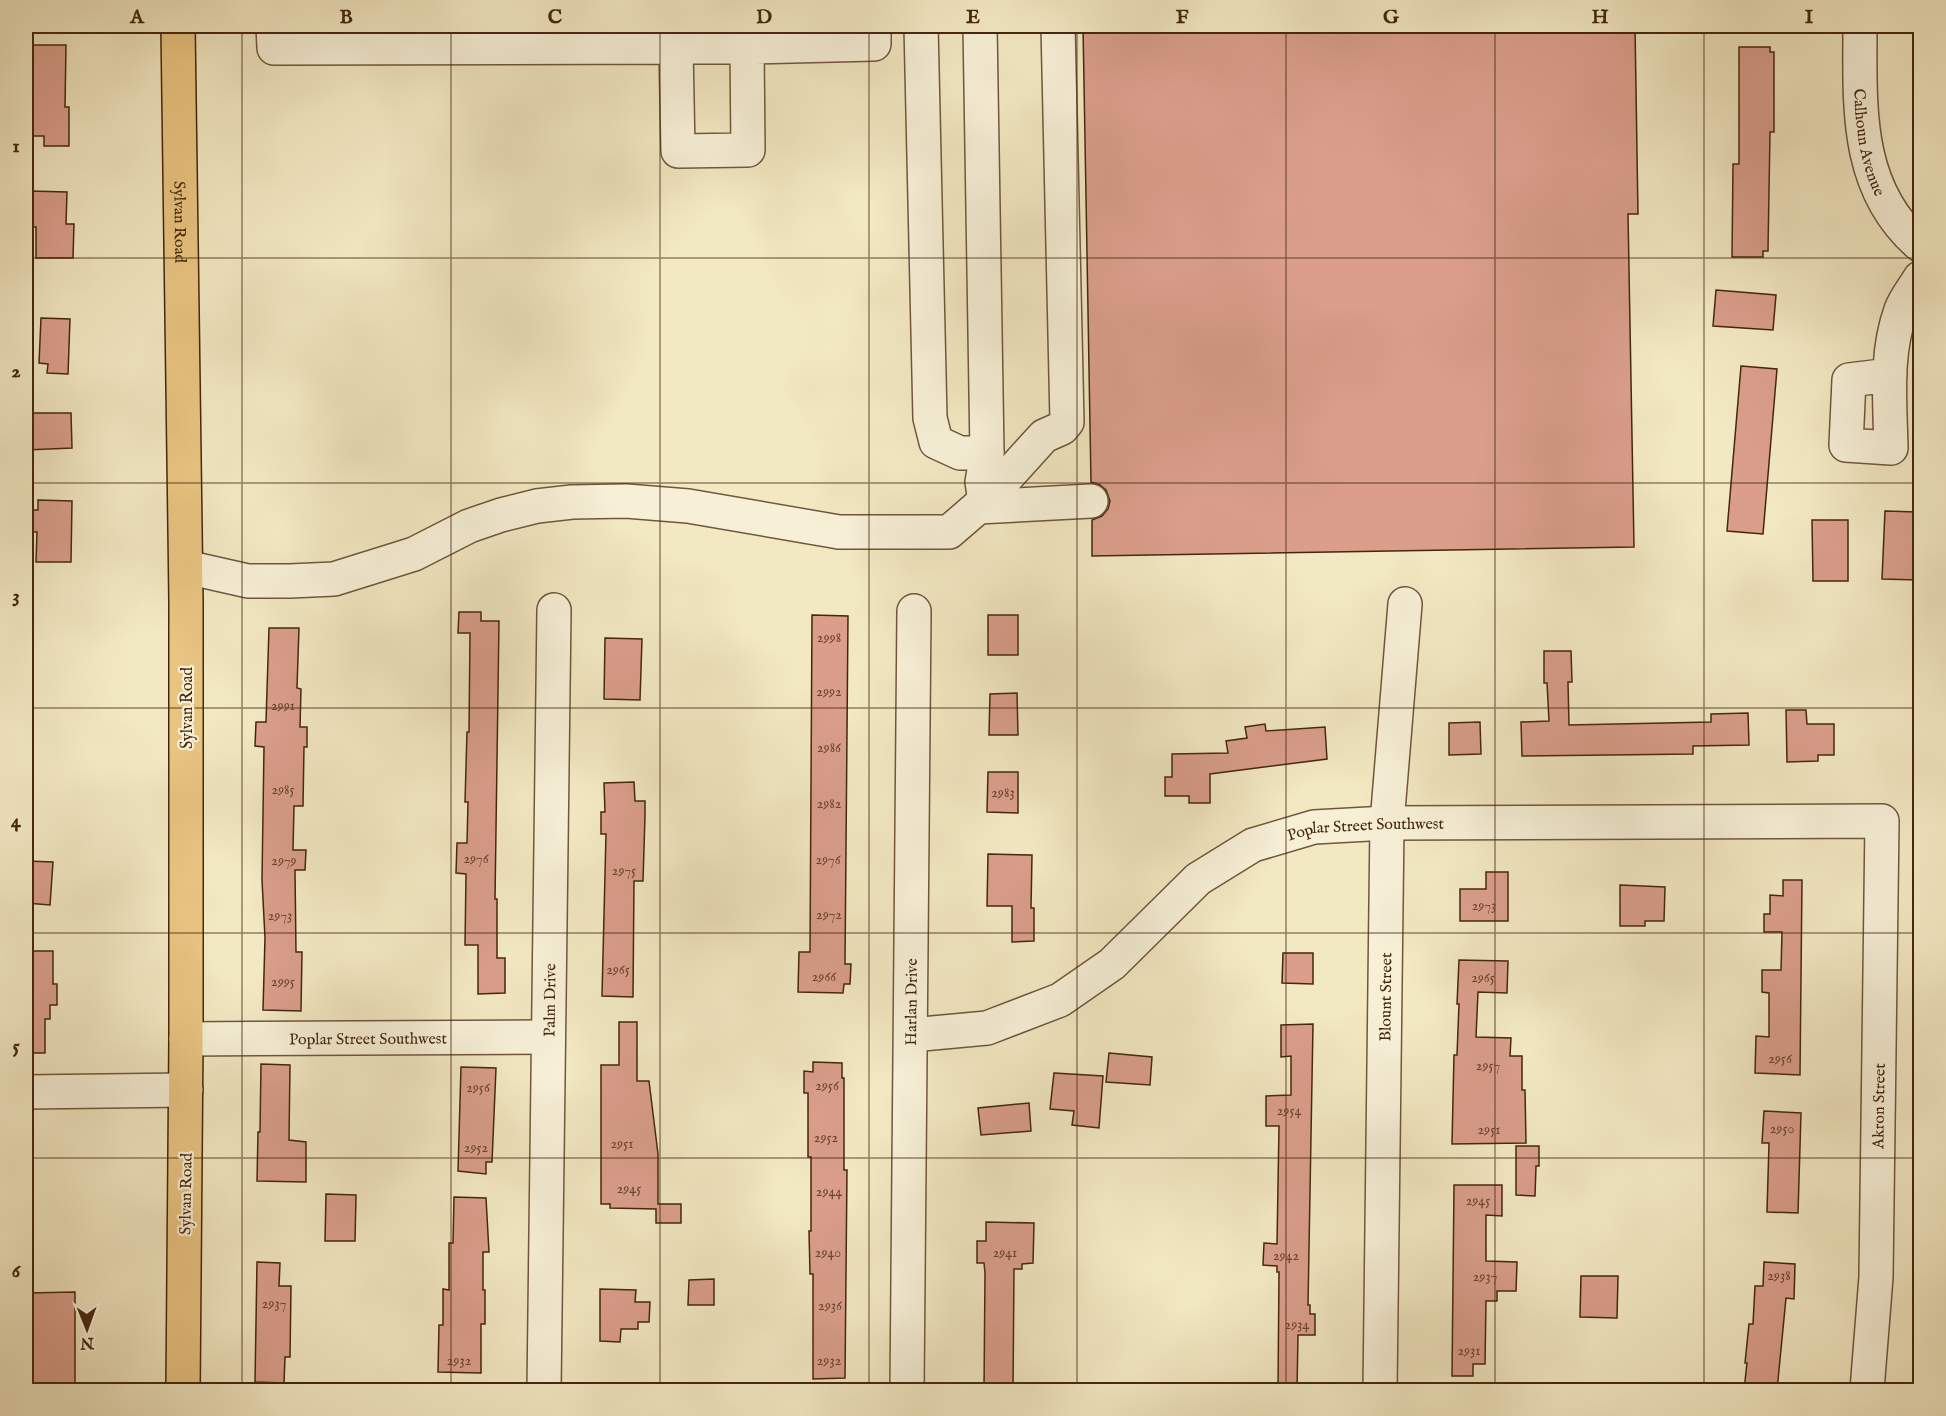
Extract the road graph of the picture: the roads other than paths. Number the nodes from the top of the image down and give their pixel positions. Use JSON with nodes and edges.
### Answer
{"nodes":[{"id":1,"x":178,"y":26,"type":"edge"},
{"id":2,"x":273,"y":26,"type":"edge"},
{"id":3,"x":874,"y":26,"type":"edge"},
{"id":4,"x":921,"y":26,"type":"edge"},
{"id":5,"x":980,"y":26,"type":"edge"},
{"id":6,"x":1058,"y":26,"type":"edge"},
{"id":7,"x":1860,"y":26,"type":"edge"},
{"id":8,"x":676,"y":36,"type":"edge"},
{"id":9,"x":474,"y":37,"type":"edge"},
{"id":10,"x":747,"y":47,"type":"junction"},
{"id":11,"x":1920,"y":245,"type":"edge"},
{"id":12,"x":1920,"y":278,"type":"edge"},
{"id":13,"x":1890,"y":375,"type":"dead end"},
{"id":14,"x":986,"y":415,"type":"junction"},
{"id":15,"x":1044,"y":436,"type":"junction"},
{"id":16,"x":987,"y":453,"type":"junction"},
{"id":17,"x":1091,"y":501,"type":"dead end"},
{"id":18,"x":981,"y":504,"type":"junction"},
{"id":19,"x":186,"y":567,"type":"junction"},
{"id":20,"x":1405,"y":604,"type":"dead end"},
{"id":21,"x":554,"y":610,"type":"dead end"},
{"id":22,"x":914,"y":611,"type":"dead end"},
{"id":23,"x":1882,"y":821,"type":"joint"},
{"id":24,"x":1387,"y":824,"type":"junction"},
{"id":25,"x":911,"y":1035,"type":"junction"},
{"id":26,"x":548,"y":1037,"type":"junction"},
{"id":27,"x":186,"y":1039,"type":"junction"},
{"id":28,"x":186,"y":1090,"type":"junction"},
{"id":29,"x":26,"y":1092,"type":"edge"},
{"id":30,"x":183,"y":1390,"type":"edge"},
{"id":31,"x":544,"y":1390,"type":"edge"},
{"id":32,"x":907,"y":1390,"type":"edge"},
{"id":33,"x":1380,"y":1390,"type":"edge"},
{"id":34,"x":1867,"y":1390,"type":"edge"}],
"edges":[{"from":1,"to":19,"type":"main road","name":"Sylvan Road"},
{"from":2,"to":9,"type":"street"},
{"from":3,"to":10,"type":"street"},
{"from":4,"to":16,"type":"street"},
{"from":5,"to":14,"type":"street"},
{"from":6,"to":15,"type":"street"},
{"from":7,"to":11,"type":"street","name":"Calhoun Avenue"},
{"from":8,"to":9,"type":"street"},
{"from":8,"to":10,"type":"street"},
{"from":8,"to":10,"type":"street"},
{"from":12,"to":13,"type":"street"},
{"from":14,"to":15,"type":"street"},
{"from":14,"to":16,"type":"street"},
{"from":15,"to":18,"type":"street"},
{"from":16,"to":18,"type":"street"},
{"from":17,"to":18,"type":"street"},
{"from":18,"to":19,"type":"street"},
{"from":19,"to":27,"type":"main road","name":"Sylvan Road"},
{"from":20,"to":24,"type":"street","name":"Blount Street"},
{"from":21,"to":26,"type":"street","name":"Palm Drive"},
{"from":22,"to":25,"type":"street","name":"Harlan Drive"},
{"from":23,"to":24,"type":"street","name":"Poplar Street Southwest"},
{"from":23,"to":34,"type":"street","name":"Akron Street"},
{"from":24,"to":25,"type":"street","name":"Poplar Street Southwest"},
{"from":24,"to":33,"type":"street","name":"Blount Street"},
{"from":25,"to":32,"type":"street","name":"Harlan Drive"},
{"from":26,"to":27,"type":"street","name":"Poplar Street Southwest"},
{"from":26,"to":31,"type":"street","name":"Palm Drive"},
{"from":27,"to":28,"type":"main road","name":"Sylvan Road"},
{"from":28,"to":29,"type":"street"},
{"from":28,"to":30,"type":"main road","name":"Sylvan Road"}]}
